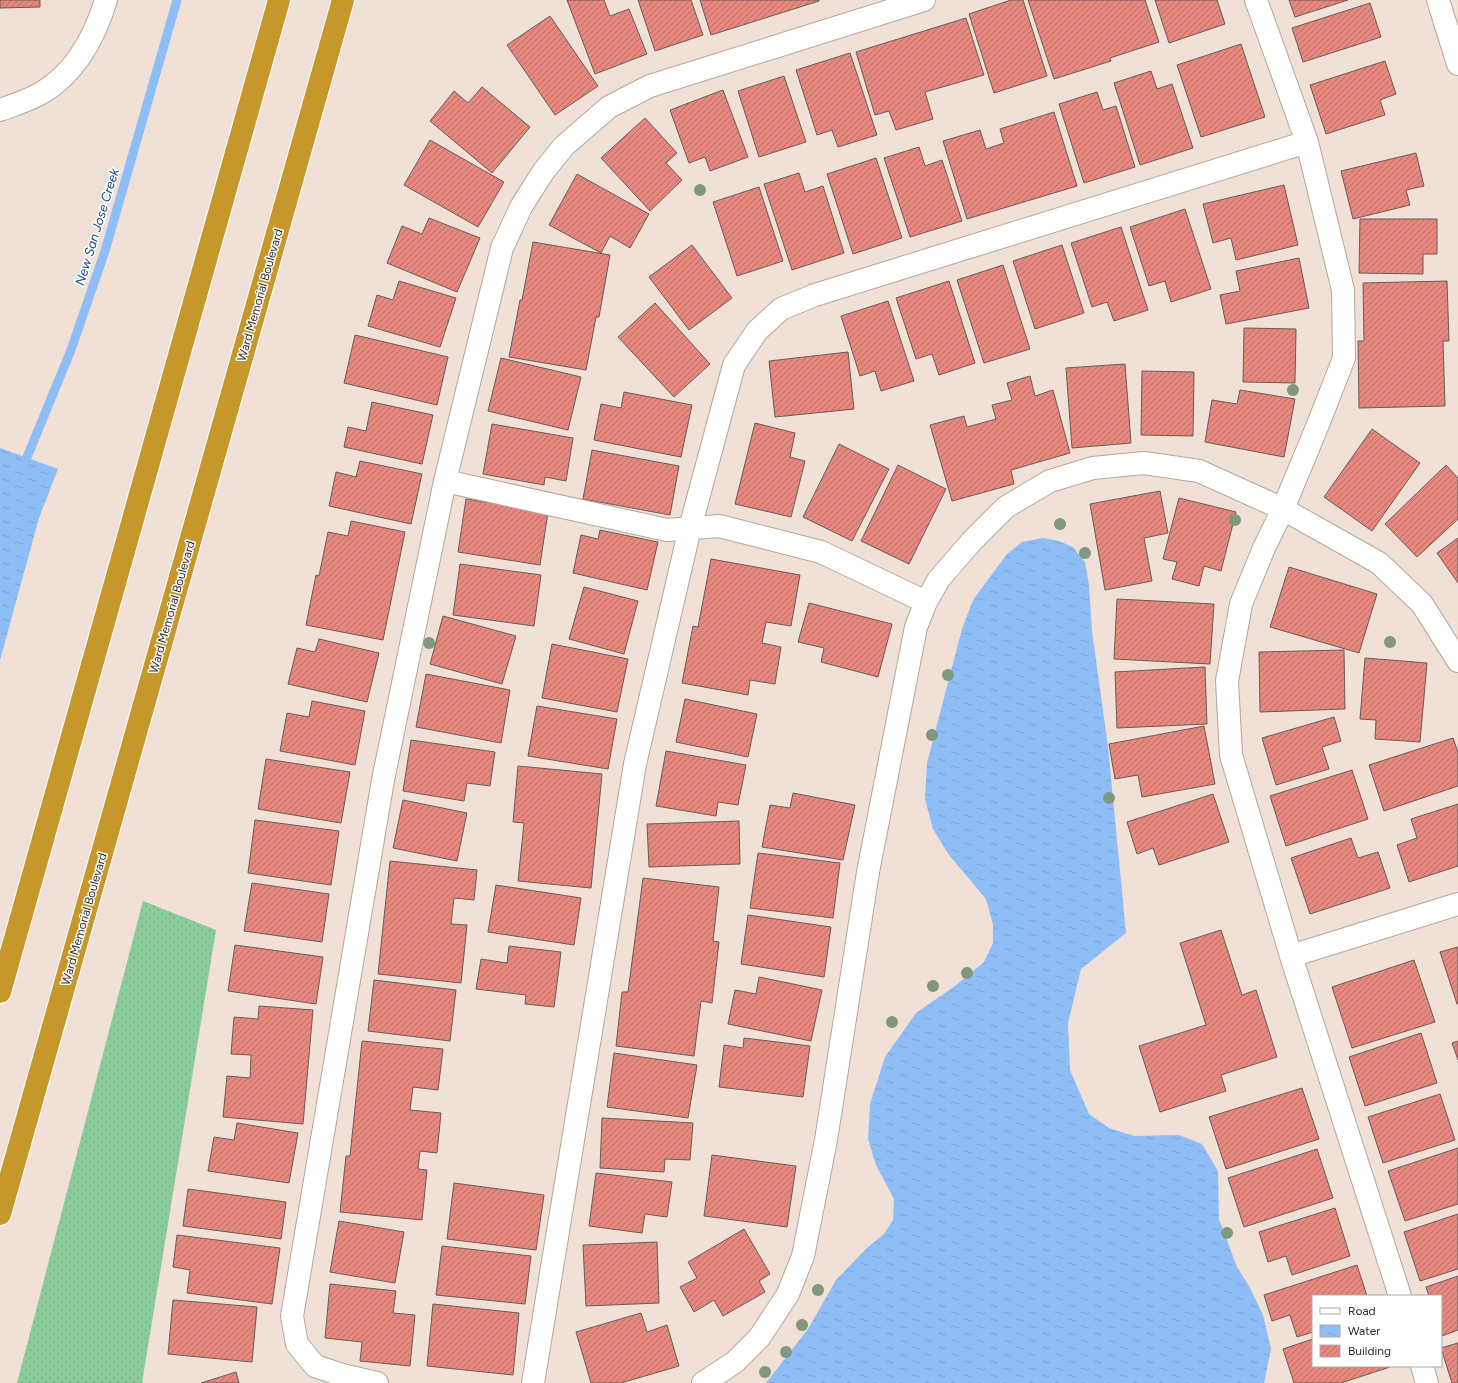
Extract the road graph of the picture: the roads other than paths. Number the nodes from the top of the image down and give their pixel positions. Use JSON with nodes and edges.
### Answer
{"nodes":[{"id":1,"x":106,"y":0,"type":"edge"},
{"id":2,"x":279,"y":0,"type":"edge"},
{"id":3,"x":343,"y":0,"type":"edge"},
{"id":4,"x":924,"y":0,"type":"edge"},
{"id":5,"x":1256,"y":0,"type":"edge"},
{"id":6,"x":1438,"y":0,"type":"edge"},
{"id":7,"x":1458,"y":64,"type":"edge"},
{"id":8,"x":0,"y":110,"type":"edge"},
{"id":9,"x":1307,"y":142,"type":"junction"},
{"id":10,"x":445,"y":481,"type":"junction"},
{"id":11,"x":1284,"y":509,"type":"junction"},
{"id":12,"x":690,"y":528,"type":"junction"},
{"id":13,"x":926,"y":602,"type":"junction"},
{"id":14,"x":1458,"y":661,"type":"edge"},
{"id":15,"x":1458,"y":904,"type":"edge"},
{"id":16,"x":1291,"y":956,"type":"junction"},
{"id":17,"x":0,"y":992,"type":"edge"},
{"id":18,"x":0,"y":1214,"type":"edge"},
{"id":19,"x":1400,"y":1295,"type":"edge"},
{"id":20,"x":1422,"y":1367,"type":"edge"},
{"id":21,"x":377,"y":1383,"type":"edge"},
{"id":22,"x":533,"y":1383,"type":"edge"},
{"id":23,"x":703,"y":1383,"type":"edge"},
{"id":24,"x":1428,"y":1383,"type":"edge"}],
"edges":[{"from":1,"to":8,"type":"street"},
{"from":2,"to":17,"type":"highway"},
{"from":3,"to":18,"type":"highway","name":"Ward Memorial Boulevard"},
{"from":4,"to":10,"type":"street"},
{"from":5,"to":9,"type":"street"},
{"from":6,"to":7,"type":"street"},
{"from":9,"to":11,"type":"street"},
{"from":9,"to":12,"type":"street"},
{"from":10,"to":12,"type":"street"},
{"from":10,"to":21,"type":"street"},
{"from":11,"to":13,"type":"street"},
{"from":11,"to":14,"type":"street"},
{"from":11,"to":16,"type":"street"},
{"from":12,"to":13,"type":"street"},
{"from":12,"to":22,"type":"street"},
{"from":13,"to":23,"type":"street"},
{"from":15,"to":16,"type":"street"},
{"from":16,"to":19,"type":"street"},
{"from":20,"to":24,"type":"street"}]}
